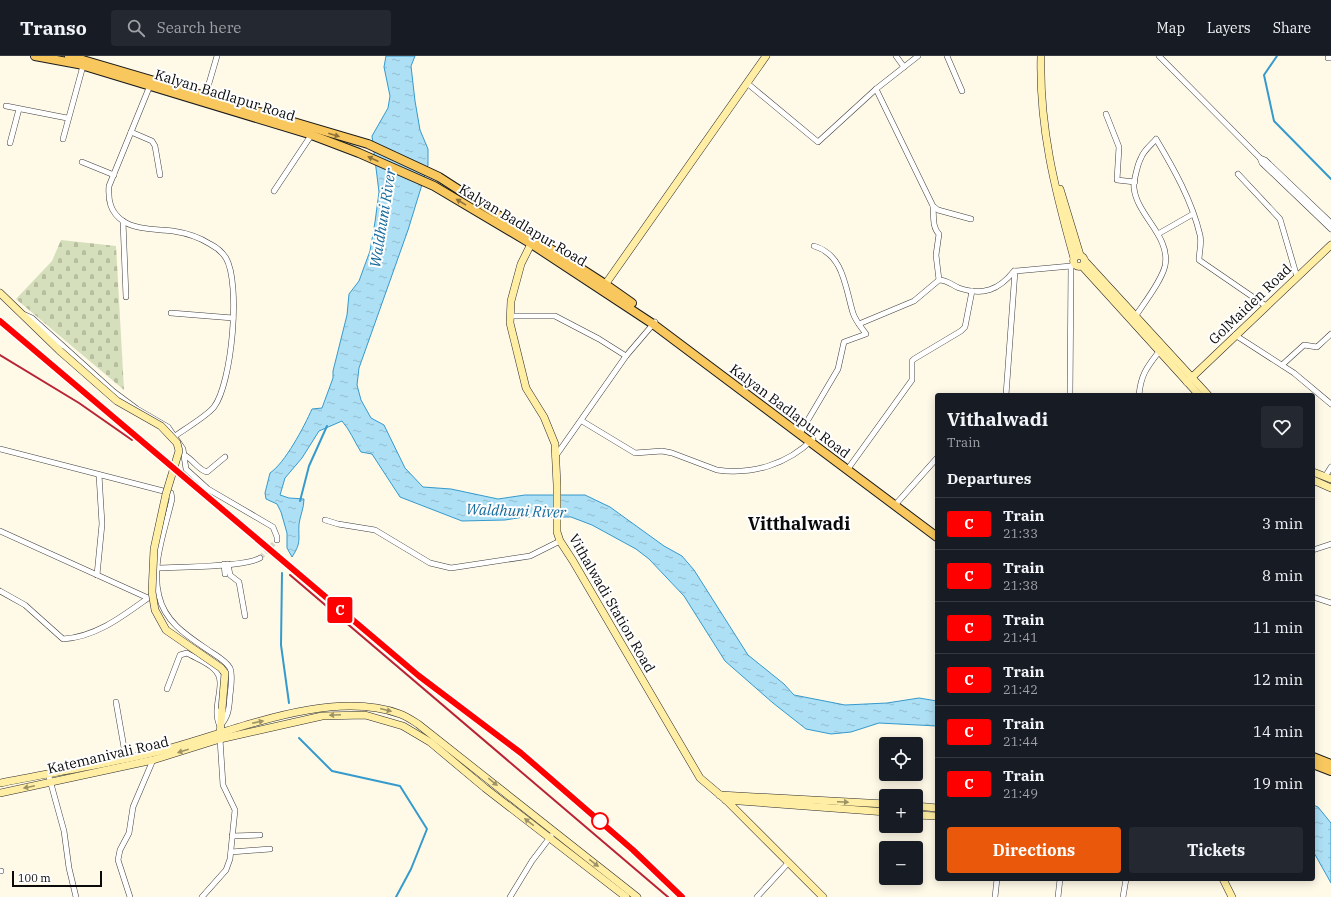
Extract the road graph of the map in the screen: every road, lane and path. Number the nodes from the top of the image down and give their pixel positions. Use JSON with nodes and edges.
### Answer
{"nodes":[{"id":1,"x":35,"y":56,"type":"edge"},
{"id":2,"x":68,"y":56,"type":"edge"},
{"id":3,"x":217,"y":56,"type":"edge"},
{"id":4,"x":766,"y":56,"type":"edge"},
{"id":5,"x":896,"y":56,"type":"edge"},
{"id":6,"x":918,"y":56,"type":"edge"},
{"id":7,"x":947,"y":56,"type":"edge"},
{"id":8,"x":1041,"y":56,"type":"edge"},
{"id":9,"x":1045,"y":56,"type":"edge"},
{"id":10,"x":1159,"y":56,"type":"edge"},
{"id":11,"x":83,"y":66,"type":"junction"},
{"id":12,"x":904,"y":67,"type":"junction"},
{"id":13,"x":1042,"y":77,"type":"junction"},
{"id":14,"x":151,"y":83,"type":"junction"},
{"id":15,"x":747,"y":83,"type":"junction"},
{"id":16,"x":876,"y":89,"type":"junction"},
{"id":17,"x":962,"y":92,"type":"dead end"},
{"id":18,"x":205,"y":97,"type":"junction"},
{"id":19,"x":6,"y":106,"type":"dead end"},
{"id":20,"x":19,"y":109,"type":"junction"},
{"id":21,"x":1106,"y":114,"type":"dead end"},
{"id":22,"x":67,"y":118,"type":"junction"},
{"id":23,"x":131,"y":132,"type":"junction"},
{"id":24,"x":313,"y":132,"type":"junction"},
{"id":25,"x":63,"y":139,"type":"dead end"},
{"id":26,"x":10,"y":143,"type":"dead end"},
{"id":27,"x":82,"y":162,"type":"dead end"},
{"id":28,"x":1238,"y":174,"type":"dead end"},
{"id":29,"x":114,"y":175,"type":"junction"},
{"id":30,"x":160,"y":175,"type":"dead end"},
{"id":31,"x":1135,"y":182,"type":"junction"},
{"id":32,"x":274,"y":191,"type":"dead end"},
{"id":33,"x":933,"y":207,"type":"junction"},
{"id":34,"x":1193,"y":214,"type":"junction"},
{"id":35,"x":1322,"y":217,"type":"junction"},
{"id":36,"x":971,"y":219,"type":"dead end"},
{"id":37,"x":123,"y":221,"type":"junction"},
{"id":38,"x":1331,"y":223,"type":"edge"},
{"id":39,"x":1331,"y":229,"type":"edge"},
{"id":40,"x":1158,"y":234,"type":"junction"},
{"id":41,"x":532,"y":241,"type":"junction"},
{"id":42,"x":1331,"y":245,"type":"edge"},
{"id":43,"x":814,"y":246,"type":"dead end"},
{"id":44,"x":1078,"y":262,"type":"junction"},
{"id":45,"x":1014,"y":270,"type":"junction"},
{"id":46,"x":1297,"y":277,"type":"junction"},
{"id":47,"x":939,"y":280,"type":"junction"},
{"id":48,"x":603,"y":286,"type":"junction"},
{"id":49,"x":972,"y":291,"type":"junction"},
{"id":50,"x":0,"y":293,"type":"edge"},
{"id":51,"x":126,"y":297,"type":"dead end"},
{"id":52,"x":1266,"y":306,"type":"junction"},
{"id":53,"x":172,"y":313,"type":"dead end"},
{"id":54,"x":22,"y":314,"type":"junction"},
{"id":55,"x":511,"y":316,"type":"junction"},
{"id":56,"x":1135,"y":317,"type":"junction"},
{"id":57,"x":233,"y":318,"type":"junction"},
{"id":58,"x":654,"y":323,"type":"junction"},
{"id":59,"x":859,"y":324,"type":"junction"},
{"id":60,"x":1331,"y":334,"type":"edge"},
{"id":61,"x":1236,"y":335,"type":"junction"},
{"id":62,"x":1160,"y":350,"type":"junction"},
{"id":63,"x":626,"y":356,"type":"junction"},
{"id":64,"x":1282,"y":365,"type":"junction"},
{"id":65,"x":1189,"y":380,"type":"junction"},
{"id":66,"x":1006,"y":393,"type":"edge"},
{"id":67,"x":1070,"y":393,"type":"edge"},
{"id":68,"x":1139,"y":393,"type":"edge"},
{"id":69,"x":1198,"y":393,"type":"edge"},
{"id":70,"x":1205,"y":393,"type":"edge"},
{"id":71,"x":1331,"y":404,"type":"edge"},
{"id":72,"x":582,"y":421,"type":"junction"},
{"id":73,"x":802,"y":430,"type":"junction"},
{"id":74,"x":175,"y":436,"type":"junction"},
{"id":75,"x":811,"y":441,"type":"junction"},
{"id":76,"x":0,"y":449,"type":"edge"},
{"id":77,"x":184,"y":455,"type":"junction"},
{"id":78,"x":225,"y":456,"type":"dead end"},
{"id":79,"x":555,"y":458,"type":"junction"},
{"id":80,"x":935,"y":460,"type":"edge"},
{"id":81,"x":850,"y":466,"type":"junction"},
{"id":82,"x":1331,"y":467,"type":"edge"},
{"id":83,"x":1315,"y":473,"type":"edge"},
{"id":84,"x":99,"y":475,"type":"junction"},
{"id":85,"x":1328,"y":477,"type":"edge"},
{"id":86,"x":1315,"y":481,"type":"edge"},
{"id":87,"x":1331,"y":488,"type":"edge"},
{"id":88,"x":897,"y":503,"type":"junction"},
{"id":89,"x":325,"y":520,"type":"dead end"},
{"id":90,"x":935,"y":529,"type":"edge"},
{"id":91,"x":0,"y":531,"type":"edge"},
{"id":92,"x":935,"y":535,"type":"edge"},
{"id":93,"x":276,"y":540,"type":"dead end"},
{"id":94,"x":560,"y":541,"type":"junction"},
{"id":95,"x":1331,"y":544,"type":"edge"},
{"id":96,"x":1315,"y":549,"type":"edge"},
{"id":97,"x":260,"y":558,"type":"tunnel mouth"},
{"id":98,"x":226,"y":564,"type":"junction"},
{"id":99,"x":157,"y":568,"type":"junction"},
{"id":100,"x":97,"y":574,"type":"junction"},
{"id":101,"x":225,"y":574,"type":"dead end"},
{"id":102,"x":0,"y":591,"type":"edge"},
{"id":103,"x":159,"y":597,"type":"junction"},
{"id":104,"x":148,"y":598,"type":"junction"},
{"id":105,"x":1315,"y":598,"type":"edge"},
{"id":106,"x":1331,"y":603,"type":"edge"},
{"id":107,"x":245,"y":616,"type":"dead end"},
{"id":108,"x":167,"y":689,"type":"dead end"},
{"id":109,"x":116,"y":702,"type":"dead end"},
{"id":110,"x":281,"y":717,"type":"junction"},
{"id":111,"x":283,"y":725,"type":"junction"},
{"id":112,"x":423,"y":727,"type":"junction"},
{"id":113,"x":220,"y":732,"type":"junction"},
{"id":114,"x":418,"y":734,"type":"junction"},
{"id":115,"x":126,"y":758,"type":"junction"},
{"id":116,"x":1315,"y":758,"type":"edge"},
{"id":117,"x":153,"y":760,"type":"junction"},
{"id":118,"x":1331,"y":764,"type":"edge"},
{"id":119,"x":1315,"y":765,"type":"edge"},
{"id":120,"x":1331,"y":771,"type":"edge"},
{"id":121,"x":48,"y":773,"type":"junction"},
{"id":122,"x":51,"y":782,"type":"junction"},
{"id":123,"x":0,"y":784,"type":"edge"},
{"id":124,"x":0,"y":793,"type":"edge"},
{"id":125,"x":720,"y":795,"type":"junction"},
{"id":126,"x":726,"y":800,"type":"junction"},
{"id":127,"x":879,"y":804,"type":"edge"},
{"id":128,"x":923,"y":807,"type":"edge"},
{"id":129,"x":935,"y":808,"type":"edge"},
{"id":130,"x":879,"y":811,"type":"edge"},
{"id":131,"x":923,"y":815,"type":"edge"},
{"id":132,"x":935,"y":816,"type":"edge"},
{"id":133,"x":554,"y":832,"type":"junction"},
{"id":134,"x":232,"y":836,"type":"junction"},
{"id":135,"x":260,"y":836,"type":"dead end"},
{"id":136,"x":549,"y":838,"type":"junction"},
{"id":137,"x":270,"y":849,"type":"dead end"},
{"id":138,"x":231,"y":852,"type":"junction"},
{"id":139,"x":789,"y":862,"type":"junction"},
{"id":140,"x":997,"y":881,"type":"edge"},
{"id":141,"x":1060,"y":881,"type":"edge"},
{"id":142,"x":1126,"y":881,"type":"edge"},
{"id":143,"x":1224,"y":881,"type":"edge"},
{"id":144,"x":76,"y":897,"type":"edge"},
{"id":145,"x":130,"y":897,"type":"edge"},
{"id":146,"x":202,"y":897,"type":"edge"},
{"id":147,"x":510,"y":897,"type":"edge"},
{"id":148,"x":626,"y":897,"type":"edge"},
{"id":149,"x":637,"y":897,"type":"edge"},
{"id":150,"x":757,"y":897,"type":"edge"},
{"id":151,"x":823,"y":897,"type":"edge"},
{"id":152,"x":995,"y":897,"type":"edge"},
{"id":153,"x":1058,"y":897,"type":"edge"},
{"id":154,"x":1123,"y":897,"type":"edge"},
{"id":155,"x":1232,"y":897,"type":"edge"}],
"edges":[{"from":1,"to":11,"type":"main road","name":"Kalyan Badlapur Road"},
{"from":2,"to":14,"type":"main road","name":"Kalyan Badlapur Road"},
{"from":3,"to":18,"type":"street"},
{"from":4,"to":15,"type":"main road"},
{"from":5,"to":12,"type":"street"},
{"from":6,"to":12,"type":"street"},
{"from":7,"to":17,"type":"street"},
{"from":8,"to":13,"type":"main road"},
{"from":9,"to":13,"type":"main road"},
{"from":10,"to":35,"type":"street"},
{"from":11,"to":14,"type":"main road","name":"Kalyan Badlapur Road"},
{"from":11,"to":22,"type":"street"},
{"from":12,"to":16,"type":"street"},
{"from":13,"to":44,"type":"main road"},
{"from":14,"to":18,"type":"main road","name":"Kalyan Badlapur Road"},
{"from":14,"to":23,"type":"street"},
{"from":14,"to":24,"type":"main road","name":"Kalyan Badlapur Road"},
{"from":15,"to":16,"type":"street"},
{"from":15,"to":48,"type":"main road"},
{"from":16,"to":33,"type":"street"},
{"from":18,"to":24,"type":"main road","name":"Kalyan Badlapur Road"},
{"from":19,"to":20,"type":"street"},
{"from":20,"to":22,"type":"street"},
{"from":20,"to":26,"type":"street"},
{"from":21,"to":31,"type":"street"},
{"from":22,"to":25,"type":"street"},
{"from":23,"to":29,"type":"street"},
{"from":23,"to":30,"type":"street"},
{"from":24,"to":32,"type":"street"},
{"from":41,"to":24,"type":"main road","name":"Kalyan Badlapur Road","one_way":true},
{"from":24,"to":41,"type":"main road","name":"Kalyan Badlapur Road","one_way":true},
{"from":27,"to":29,"type":"street"},
{"from":28,"to":46,"type":"street"},
{"from":29,"to":37,"type":"street"},
{"from":31,"to":34,"type":"street"},
{"from":31,"to":40,"type":"street"},
{"from":33,"to":36,"type":"street"},
{"from":33,"to":47,"type":"street"},
{"from":34,"to":40,"type":"street"},
{"from":34,"to":52,"type":"street"},
{"from":35,"to":38,"type":"street"},
{"from":35,"to":39,"type":"street"},
{"from":37,"to":51,"type":"street"},
{"from":37,"to":57,"type":"street"},
{"from":40,"to":56,"type":"street"},
{"from":41,"to":48,"type":"main road","name":"Kalyan Badlapur Road"},
{"from":41,"to":55,"type":"main road","name":"Vithalwadi Station Road"},
{"from":42,"to":46,"type":"main road","name":"GolMaiden Road"},
{"from":43,"to":59,"type":"street"},
{"from":44,"to":45,"type":"street"},
{"from":44,"to":56,"type":"main road"},
{"from":44,"to":62,"type":"main road"},
{"from":44,"to":67,"type":"street"},
{"from":45,"to":49,"type":"street"},
{"from":45,"to":66,"type":"street"},
{"from":46,"to":52,"type":"main road","name":"GolMaiden Road"},
{"from":47,"to":49,"type":"street"},
{"from":47,"to":59,"type":"street"},
{"from":48,"to":58,"type":"main road","name":"Kalyan Badlapur Road"},
{"from":49,"to":81,"type":"street"},
{"from":50,"to":54,"type":"main road"},
{"from":52,"to":61,"type":"main road","name":"GolMaiden Road"},
{"from":53,"to":57,"type":"street"},
{"from":54,"to":74,"type":"street"},
{"from":54,"to":113,"type":"main road","bridge":true},
{"from":55,"to":63,"type":"street"},
{"from":55,"to":79,"type":"main road","name":"Vithalwadi Station Road"},
{"from":56,"to":62,"type":"main road"},
{"from":57,"to":74,"type":"street"},
{"from":58,"to":63,"type":"street"},
{"from":58,"to":73,"type":"main road","name":"Kalyan Badlapur Road"},
{"from":58,"to":75,"type":"main road","name":"Kalyan Badlapur Road"},
{"from":59,"to":73,"type":"street"},
{"from":60,"to":64,"type":"street"},
{"from":61,"to":64,"type":"street"},
{"from":61,"to":65,"type":"main road","name":"GolMaiden Road"},
{"from":62,"to":65,"type":"main road"},
{"from":62,"to":68,"type":"street"},
{"from":63,"to":72,"type":"street"},
{"from":64,"to":71,"type":"street"},
{"from":65,"to":69,"type":"main road"},
{"from":65,"to":70,"type":"main road"},
{"from":72,"to":75,"type":"street"},
{"from":72,"to":79,"type":"street"},
{"from":73,"to":75,"type":"main road","name":"Kalyan Badlapur Road"},
{"from":74,"to":77,"type":"street"},
{"from":75,"to":81,"type":"main road","name":"Kalyan Badlapur Road"},
{"from":75,"to":88,"type":"main road","name":"Kalyan Badlapur Road"},
{"from":76,"to":84,"type":"street"},
{"from":77,"to":78,"type":"street"},
{"from":77,"to":93,"type":"street"},
{"from":79,"to":94,"type":"main road","name":"Vithalwadi Station Road"},
{"from":80,"to":88,"type":"street"},
{"from":81,"to":88,"type":"main road","name":"Kalyan Badlapur Road"},
{"from":82,"to":85,"type":"street"},
{"from":83,"to":85,"type":"main road"},
{"from":84,"to":99,"type":"street"},
{"from":84,"to":100,"type":"street"},
{"from":86,"to":87,"type":"main road"},
{"from":88,"to":90,"type":"main road","name":"Kalyan Badlapur Road"},
{"from":88,"to":92,"type":"main road","name":"Kalyan Badlapur Road"},
{"from":89,"to":94,"type":"street"},
{"from":91,"to":100,"type":"street"},
{"from":94,"to":125,"type":"main road","name":"Vithalwadi Station Road"},
{"from":95,"to":96,"type":"street"},
{"from":97,"to":98,"type":"street"},
{"from":98,"to":99,"type":"street"},
{"from":98,"to":101,"type":"street"},
{"from":98,"to":107,"type":"street"},
{"from":99,"to":103,"type":"street"},
{"from":100,"to":104,"type":"street"},
{"from":102,"to":104,"type":"street"},
{"from":103,"to":104,"type":"street"},
{"from":103,"to":113,"type":"street"},
{"from":105,"to":106,"type":"street"},
{"from":108,"to":113,"type":"street"},
{"from":109,"to":115,"type":"street"},
{"from":110,"to":111,"type":"main road"},
{"from":110,"to":112,"type":"main road","one_way":true},
{"from":113,"to":110,"type":"main road","one_way":true},
{"from":111,"to":113,"type":"main road"},
{"from":114,"to":111,"type":"main road","one_way":true},
{"from":112,"to":114,"type":"main road"},
{"from":112,"to":133,"type":"main road","one_way":true},
{"from":113,"to":115,"type":"main road","name":"Katemanivali Road"},
{"from":113,"to":117,"type":"main road","name":"Katemanivali Road","one_way":true},
{"from":113,"to":134,"type":"street"},
{"from":136,"to":114,"type":"main road","one_way":true},
{"from":115,"to":121,"type":"main road","name":"Katemanivali Road"},
{"from":116,"to":118,"type":"main road"},
{"from":117,"to":122,"type":"main road","name":"Katemanivali Road"},
{"from":117,"to":145,"type":"street"},
{"from":119,"to":120,"type":"main road"},
{"from":121,"to":122,"type":"street"},
{"from":121,"to":123,"type":"main road","name":"Katemanivali Road"},
{"from":122,"to":124,"type":"main road","name":"Katemanivali Road","one_way":true},
{"from":122,"to":144,"type":"street"},
{"from":125,"to":126,"type":"main road","name":"Vithalwadi Station Road"},
{"from":125,"to":127,"type":"main road","one_way":true},
{"from":126,"to":130,"type":"main road"},
{"from":126,"to":139,"type":"main road","name":"Vithalwadi Station Road"},
{"from":128,"to":129,"type":"main road"},
{"from":131,"to":132,"type":"main road"},
{"from":133,"to":136,"type":"street"},
{"from":133,"to":149,"type":"main road","one_way":true},
{"from":134,"to":135,"type":"street"},
{"from":134,"to":138,"type":"street"},
{"from":136,"to":147,"type":"street"},
{"from":136,"to":148,"type":"main road"},
{"from":137,"to":138,"type":"street"},
{"from":138,"to":146,"type":"street"},
{"from":139,"to":150,"type":"street"},
{"from":139,"to":151,"type":"main road","name":"Vithalwadi Station Road"},
{"from":140,"to":152,"type":"street"},
{"from":141,"to":153,"type":"street"},
{"from":142,"to":154,"type":"street"},
{"from":143,"to":155,"type":"main road"}]}
